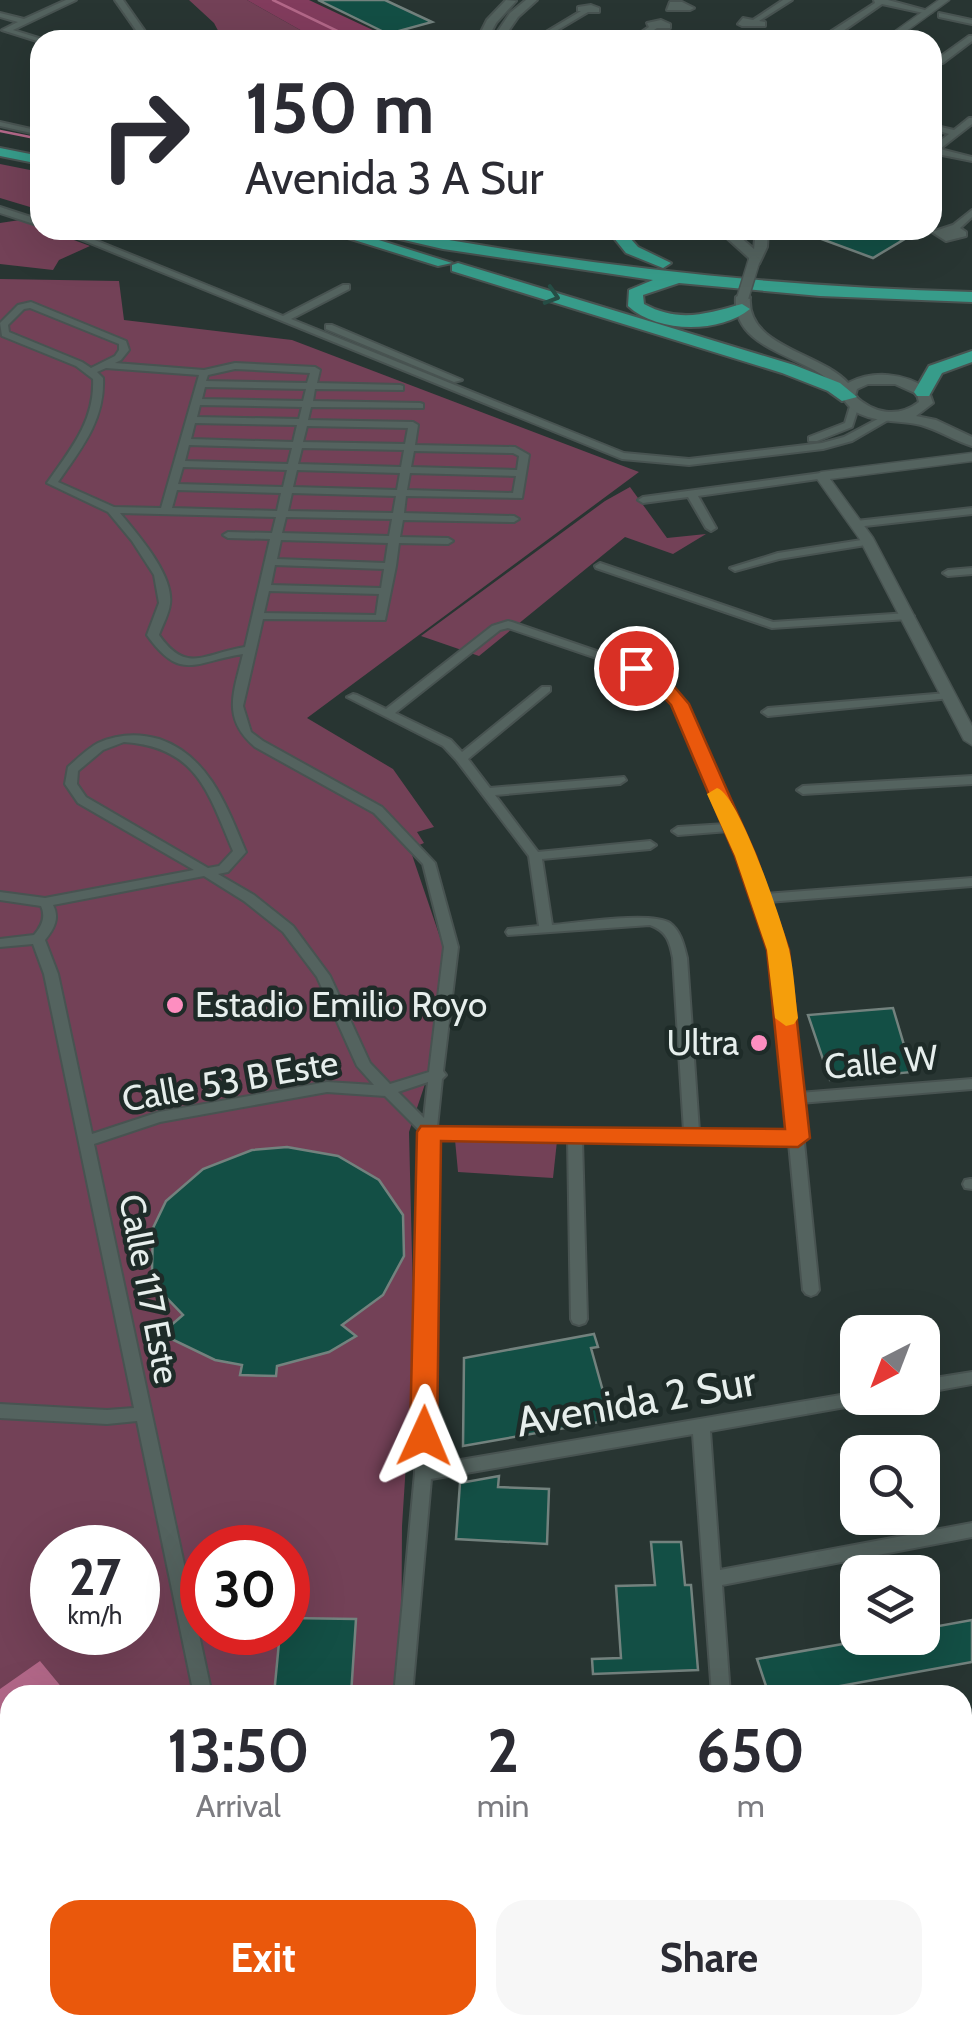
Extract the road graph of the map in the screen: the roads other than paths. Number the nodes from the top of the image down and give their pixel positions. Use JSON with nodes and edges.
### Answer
{"nodes":[{"id":1,"x":72,"y":0,"type":"edge"},
{"id":2,"x":120,"y":0,"type":"edge"},
{"id":3,"x":513,"y":0,"type":"edge"},
{"id":4,"x":532,"y":0,"type":"edge"},
{"id":5,"x":786,"y":0,"type":"edge"},
{"id":6,"x":882,"y":0,"type":"edge"},
{"id":7,"x":963,"y":0,"type":"edge"},
{"id":8,"x":939,"y":9,"type":"edge"},
{"id":9,"x":585,"y":12,"type":"dead end"},
{"id":10,"x":0,"y":15,"type":"edge"},
{"id":11,"x":972,"y":19,"type":"edge"},
{"id":12,"x":756,"y":20,"type":"dead end"},
{"id":13,"x":23,"y":22,"type":"junction"},
{"id":14,"x":654,"y":28,"type":"dead end"},
{"id":15,"x":140,"y":30,"type":"edge"},
{"id":16,"x":487,"y":30,"type":"edge"},
{"id":17,"x":504,"y":30,"type":"edge"},
{"id":18,"x":554,"y":30,"type":"edge"},
{"id":19,"x":651,"y":30,"type":"edge"},
{"id":20,"x":839,"y":30,"type":"edge"},
{"id":21,"x":904,"y":30,"type":"edge"},
{"id":22,"x":917,"y":30,"type":"edge"},
{"id":23,"x":0,"y":33,"type":"edge"},
{"id":24,"x":14,"y":34,"type":"junction"},
{"id":25,"x":30,"y":37,"type":"edge"},
{"id":26,"x":972,"y":38,"type":"edge"},
{"id":27,"x":942,"y":58,"type":"edge"},
{"id":28,"x":972,"y":120,"type":"edge"},
{"id":29,"x":0,"y":122,"type":"edge"},
{"id":30,"x":30,"y":129,"type":"edge"},
{"id":31,"x":942,"y":129,"type":"edge"},
{"id":32,"x":956,"y":132,"type":"junction"},
{"id":33,"x":0,"y":140,"type":"edge"},
{"id":34,"x":942,"y":143,"type":"edge"},
{"id":35,"x":30,"y":146,"type":"edge"},
{"id":36,"x":0,"y":152,"type":"edge"},
{"id":37,"x":942,"y":152,"type":"edge"},
{"id":38,"x":30,"y":158,"type":"edge"},
{"id":39,"x":972,"y":159,"type":"edge"},
{"id":40,"x":0,"y":211,"type":"edge"},
{"id":41,"x":30,"y":213,"type":"edge"},
{"id":42,"x":972,"y":213,"type":"edge"},
{"id":43,"x":30,"y":217,"type":"edge"},
{"id":44,"x":955,"y":228,"type":"dead end"},
{"id":45,"x":88,"y":240,"type":"edge"},
{"id":46,"x":104,"y":240,"type":"edge"},
{"id":47,"x":364,"y":240,"type":"edge"},
{"id":48,"x":424,"y":240,"type":"edge"},
{"id":49,"x":501,"y":240,"type":"edge"},
{"id":50,"x":623,"y":240,"type":"edge"},
{"id":51,"x":735,"y":240,"type":"edge"},
{"id":52,"x":760,"y":240,"type":"edge"},
{"id":53,"x":755,"y":258,"type":"junction"},
{"id":54,"x":663,"y":262,"type":"junction"},
{"id":55,"x":701,"y":279,"type":"junction"},
{"id":56,"x":972,"y":286,"type":"edge"},
{"id":57,"x":346,"y":288,"type":"dead end"},
{"id":58,"x":972,"y":297,"type":"edge"},
{"id":59,"x":743,"y":303,"type":"junction"},
{"id":60,"x":289,"y":316,"type":"junction"},
{"id":61,"x":383,"y":348,"type":"junction"},
{"id":62,"x":371,"y":354,"type":"junction"},
{"id":63,"x":972,"y":356,"type":"edge"},
{"id":64,"x":812,"y":361,"type":"junction"},
{"id":65,"x":106,"y":365,"type":"junction"},
{"id":66,"x":788,"y":370,"type":"junction"},
{"id":67,"x":92,"y":371,"type":"junction"},
{"id":68,"x":202,"y":378,"type":"junction"},
{"id":69,"x":885,"y":379,"type":"junction"},
{"id":70,"x":314,"y":386,"type":"junction"},
{"id":71,"x":400,"y":388,"type":"dead end"},
{"id":72,"x":850,"y":398,"type":"junction"},
{"id":73,"x":924,"y":398,"type":"junction"},
{"id":74,"x":196,"y":402,"type":"junction"},
{"id":75,"x":310,"y":403,"type":"junction"},
{"id":76,"x":420,"y":406,"type":"dead end"},
{"id":77,"x":892,"y":416,"type":"junction"},
{"id":78,"x":192,"y":420,"type":"junction"},
{"id":79,"x":305,"y":422,"type":"junction"},
{"id":80,"x":972,"y":433,"type":"edge"},
{"id":81,"x":186,"y":442,"type":"junction"},
{"id":82,"x":972,"y":442,"type":"edge"},
{"id":83,"x":300,"y":445,"type":"junction"},
{"id":84,"x":410,"y":447,"type":"junction"},
{"id":85,"x":972,"y":457,"type":"edge"},
{"id":86,"x":182,"y":464,"type":"junction"},
{"id":87,"x":292,"y":467,"type":"junction"},
{"id":88,"x":406,"y":470,"type":"junction"},
{"id":89,"x":521,"y":472,"type":"junction"},
{"id":90,"x":821,"y":476,"type":"junction"},
{"id":91,"x":174,"y":487,"type":"junction"},
{"id":92,"x":289,"y":490,"type":"junction"},
{"id":93,"x":403,"y":493,"type":"junction"},
{"id":94,"x":691,"y":493,"type":"junction"},
{"id":95,"x":644,"y":500,"type":"dead end"},
{"id":96,"x":112,"y":510,"type":"junction"},
{"id":97,"x":166,"y":510,"type":"junction"},
{"id":98,"x":972,"y":511,"type":"edge"},
{"id":99,"x":284,"y":513,"type":"junction"},
{"id":100,"x":400,"y":516,"type":"junction"},
{"id":101,"x":514,"y":519,"type":"dead end"},
{"id":102,"x":856,"y":524,"type":"junction"},
{"id":103,"x":712,"y":528,"type":"dead end"},
{"id":104,"x":228,"y":535,"type":"dead end"},
{"id":105,"x":278,"y":538,"type":"junction"},
{"id":106,"x":396,"y":540,"type":"junction"},
{"id":107,"x":448,"y":541,"type":"dead end"},
{"id":108,"x":868,"y":542,"type":"junction"},
{"id":109,"x":272,"y":562,"type":"junction"},
{"id":110,"x":391,"y":566,"type":"junction"},
{"id":111,"x":600,"y":566,"type":"dead end"},
{"id":112,"x":735,"y":568,"type":"dead end"},
{"id":113,"x":972,"y":571,"type":"edge"},
{"id":114,"x":948,"y":573,"type":"dead end"},
{"id":115,"x":265,"y":588,"type":"junction"},
{"id":116,"x":386,"y":591,"type":"junction"},
{"id":117,"x":258,"y":616,"type":"junction"},
{"id":118,"x":908,"y":616,"type":"junction"},
{"id":119,"x":250,"y":650,"type":"junction"},
{"id":120,"x":546,"y":689,"type":"dead end"},
{"id":121,"x":354,"y":696,"type":"dead end"},
{"id":122,"x":947,"y":696,"type":"junction"},
{"id":123,"x":768,"y":712,"type":"dead end"},
{"id":124,"x":388,"y":713,"type":"junction"},
{"id":125,"x":972,"y":740,"type":"edge"},
{"id":126,"x":462,"y":758,"type":"junction"},
{"id":127,"x":620,"y":780,"type":"dead end"},
{"id":128,"x":972,"y":780,"type":"edge"},
{"id":129,"x":803,"y":790,"type":"dead end"},
{"id":130,"x":487,"y":792,"type":"junction"},
{"id":131,"x":731,"y":828,"type":"junction"},
{"id":132,"x":678,"y":831,"type":"dead end"},
{"id":133,"x":650,"y":845,"type":"dead end"},
{"id":134,"x":535,"y":856,"type":"junction"},
{"id":135,"x":206,"y":872,"type":"junction"},
{"id":136,"x":972,"y":882,"type":"edge"},
{"id":137,"x":0,"y":896,"type":"edge"},
{"id":138,"x":758,"y":900,"type":"junction"},
{"id":139,"x":45,"y":902,"type":"junction"},
{"id":140,"x":546,"y":928,"type":"junction"},
{"id":141,"x":513,"y":932,"type":"dead end"},
{"id":142,"x":38,"y":940,"type":"junction"},
{"id":143,"x":0,"y":943,"type":"edge"},
{"id":144,"x":439,"y":1075,"type":"junction"},
{"id":145,"x":972,"y":1084,"type":"edge"},
{"id":146,"x":385,"y":1091,"type":"junction"},
{"id":147,"x":796,"y":1098,"type":"junction"},
{"id":148,"x":429,"y":1132,"type":"junction"},
{"id":149,"x":692,"y":1136,"type":"junction"},
{"id":150,"x":575,"y":1137,"type":"junction"},
{"id":151,"x":798,"y":1138,"type":"junction"},
{"id":152,"x":86,"y":1141,"type":"junction"},
{"id":153,"x":811,"y":1290,"type":"dead end"},
{"id":154,"x":579,"y":1318,"type":"dead end"},
{"id":155,"x":972,"y":1378,"type":"edge"},
{"id":156,"x":940,"y":1384,"type":"edge"},
{"id":157,"x":840,"y":1402,"type":"edge"},
{"id":158,"x":0,"y":1410,"type":"edge"},
{"id":159,"x":141,"y":1414,"type":"junction"},
{"id":160,"x":701,"y":1425,"type":"junction"},
{"id":161,"x":423,"y":1474,"type":"junction"},
{"id":162,"x":972,"y":1530,"type":"edge"},
{"id":163,"x":711,"y":1578,"type":"junction"},
{"id":164,"x":201,"y":1685,"type":"edge"},
{"id":165,"x":404,"y":1685,"type":"edge"},
{"id":166,"x":720,"y":1685,"type":"edge"}],
"edges":[{"from":1,"to":13,"type":"street"},
{"from":2,"to":15,"type":"street"},
{"from":3,"to":16,"type":"main road"},
{"from":4,"to":17,"type":"main road"},
{"from":5,"to":12,"type":"street"},
{"from":6,"to":8,"type":"street"},
{"from":6,"to":20,"type":"street"},
{"from":7,"to":8,"type":"street"},
{"from":8,"to":11,"type":"street"},
{"from":8,"to":21,"type":"street"},
{"from":8,"to":22,"type":"street"},
{"from":9,"to":18,"type":"street"},
{"from":10,"to":13,"type":"street"},
{"from":13,"to":24,"type":"street"},
{"from":14,"to":19,"type":"street"},
{"from":23,"to":24,"type":"street"},
{"from":24,"to":25,"type":"street"},
{"from":26,"to":27,"type":"street"},
{"from":28,"to":32,"type":"street"},
{"from":29,"to":30,"type":"street"},
{"from":31,"to":32,"type":"street"},
{"from":32,"to":34,"type":"street"},
{"from":33,"to":35,"type":"highway"},
{"from":36,"to":38,"type":"highway"},
{"from":37,"to":39,"type":"street"},
{"from":40,"to":41,"type":"street"},
{"from":40,"to":43,"type":"street"},
{"from":42,"to":44,"type":"street"},
{"from":45,"to":60,"type":"street"},
{"from":46,"to":60,"type":"street"},
{"from":47,"to":66,"type":"highway","one_way":true},
{"from":48,"to":55,"type":"highway"},
{"from":49,"to":54,"type":"highway"},
{"from":50,"to":54,"type":"highway"},
{"from":51,"to":53,"type":"main road"},
{"from":52,"to":53,"type":"main road"},
{"from":53,"to":59,"type":"main road","bridge":true},
{"from":54,"to":56,"type":"highway"},
{"from":55,"to":58,"type":"highway"},
{"from":55,"to":59,"type":"highway"},
{"from":57,"to":60,"type":"street"},
{"from":59,"to":64,"type":"main road"},
{"from":60,"to":61,"type":"street"},
{"from":60,"to":62,"type":"street"},
{"from":61,"to":62,"type":"street"},
{"from":61,"to":72,"type":"street"},
{"from":62,"to":77,"type":"street"},
{"from":63,"to":73,"type":"highway"},
{"from":64,"to":66,"type":"highway"},
{"from":64,"to":69,"type":"main road"},
{"from":64,"to":72,"type":"main road"},
{"from":65,"to":67,"type":"street"},
{"from":65,"to":67,"type":"street"},
{"from":65,"to":68,"type":"street"},
{"from":66,"to":72,"type":"highway"},
{"from":67,"to":96,"type":"street"},
{"from":68,"to":70,"type":"street"},
{"from":68,"to":70,"type":"street"},
{"from":68,"to":74,"type":"street"},
{"from":69,"to":72,"type":"main road"},
{"from":69,"to":73,"type":"main road"},
{"from":70,"to":71,"type":"street"},
{"from":70,"to":75,"type":"street"},
{"from":72,"to":77,"type":"main road"},
{"from":73,"to":77,"type":"main road"},
{"from":73,"to":80,"type":"main road"},
{"from":74,"to":75,"type":"street"},
{"from":74,"to":78,"type":"street"},
{"from":75,"to":76,"type":"street"},
{"from":75,"to":79,"type":"street"},
{"from":77,"to":82,"type":"main road"},
{"from":78,"to":79,"type":"street"},
{"from":78,"to":81,"type":"street"},
{"from":79,"to":83,"type":"street"},
{"from":79,"to":84,"type":"street"},
{"from":81,"to":83,"type":"street"},
{"from":81,"to":86,"type":"street"},
{"from":83,"to":84,"type":"street"},
{"from":83,"to":87,"type":"street"},
{"from":84,"to":88,"type":"street"},
{"from":84,"to":89,"type":"street"},
{"from":85,"to":90,"type":"street"},
{"from":86,"to":87,"type":"street"},
{"from":86,"to":91,"type":"street"},
{"from":87,"to":88,"type":"street"},
{"from":87,"to":92,"type":"street"},
{"from":88,"to":89,"type":"street"},
{"from":88,"to":93,"type":"street"},
{"from":89,"to":93,"type":"street"},
{"from":90,"to":94,"type":"street"},
{"from":90,"to":102,"type":"street"},
{"from":91,"to":92,"type":"street"},
{"from":91,"to":97,"type":"street"},
{"from":92,"to":93,"type":"street"},
{"from":92,"to":99,"type":"street"},
{"from":93,"to":100,"type":"street"},
{"from":94,"to":95,"type":"street"},
{"from":94,"to":103,"type":"street"},
{"from":96,"to":97,"type":"street"},
{"from":96,"to":119,"type":"street"},
{"from":97,"to":99,"type":"street"},
{"from":98,"to":102,"type":"street"},
{"from":99,"to":100,"type":"street"},
{"from":99,"to":105,"type":"street"},
{"from":100,"to":101,"type":"street"},
{"from":100,"to":106,"type":"street"},
{"from":102,"to":108,"type":"street"},
{"from":104,"to":105,"type":"street"},
{"from":105,"to":106,"type":"street"},
{"from":105,"to":109,"type":"street"},
{"from":106,"to":107,"type":"street"},
{"from":106,"to":110,"type":"street"},
{"from":108,"to":112,"type":"street"},
{"from":108,"to":118,"type":"street"},
{"from":109,"to":110,"type":"street"},
{"from":109,"to":115,"type":"street"},
{"from":110,"to":116,"type":"street"},
{"from":111,"to":118,"type":"street"},
{"from":113,"to":114,"type":"street"},
{"from":115,"to":116,"type":"street"},
{"from":115,"to":117,"type":"street"},
{"from":116,"to":117,"type":"street"},
{"from":117,"to":119,"type":"street"},
{"from":118,"to":122,"type":"street"},
{"from":119,"to":144,"type":"street"},
{"from":120,"to":126,"type":"street"},
{"from":121,"to":124,"type":"street"},
{"from":122,"to":123,"type":"street"},
{"from":122,"to":125,"type":"street"},
{"from":124,"to":126,"type":"street"},
{"from":124,"to":131,"type":"street"},
{"from":126,"to":130,"type":"street"},
{"from":127,"to":130,"type":"street"},
{"from":128,"to":129,"type":"street"},
{"from":130,"to":134,"type":"street"},
{"from":131,"to":132,"type":"street"},
{"from":131,"to":138,"type":"street"},
{"from":133,"to":134,"type":"street"},
{"from":134,"to":140,"type":"street"},
{"from":135,"to":135,"type":"street"},
{"from":135,"to":139,"type":"street"},
{"from":135,"to":146,"type":"street"},
{"from":136,"to":138,"type":"street"},
{"from":137,"to":139,"type":"street"},
{"from":138,"to":147,"type":"street"},
{"from":139,"to":142,"type":"street","name":"Calle 117 Este"},
{"from":140,"to":141,"type":"street"},
{"from":140,"to":149,"type":"street"},
{"from":142,"to":143,"type":"street"},
{"from":142,"to":152,"type":"street","name":"Calle 117 Este"},
{"from":144,"to":146,"type":"street"},
{"from":144,"to":148,"type":"street"},
{"from":145,"to":147,"type":"street","name":"Calle W"},
{"from":146,"to":148,"type":"street"},
{"from":146,"to":152,"type":"street","name":"Calle 53 B Este"},
{"from":147,"to":151,"type":"street"},
{"from":148,"to":150,"type":"street"},
{"from":148,"to":161,"type":"street"},
{"from":149,"to":150,"type":"street"},
{"from":149,"to":151,"type":"street"},
{"from":150,"to":154,"type":"street"},
{"from":151,"to":153,"type":"street"},
{"from":152,"to":159,"type":"street","name":"Calle 117 Este"},
{"from":155,"to":156,"type":"street"},
{"from":157,"to":160,"type":"street","name":"Avenida 2 Sur"},
{"from":158,"to":159,"type":"street"},
{"from":159,"to":164,"type":"street","name":"Calle 117 Este"},
{"from":160,"to":161,"type":"street","name":"Avenida 2 Sur"},
{"from":160,"to":163,"type":"street"},
{"from":161,"to":165,"type":"street"},
{"from":162,"to":163,"type":"street"},
{"from":163,"to":166,"type":"street"}]}
